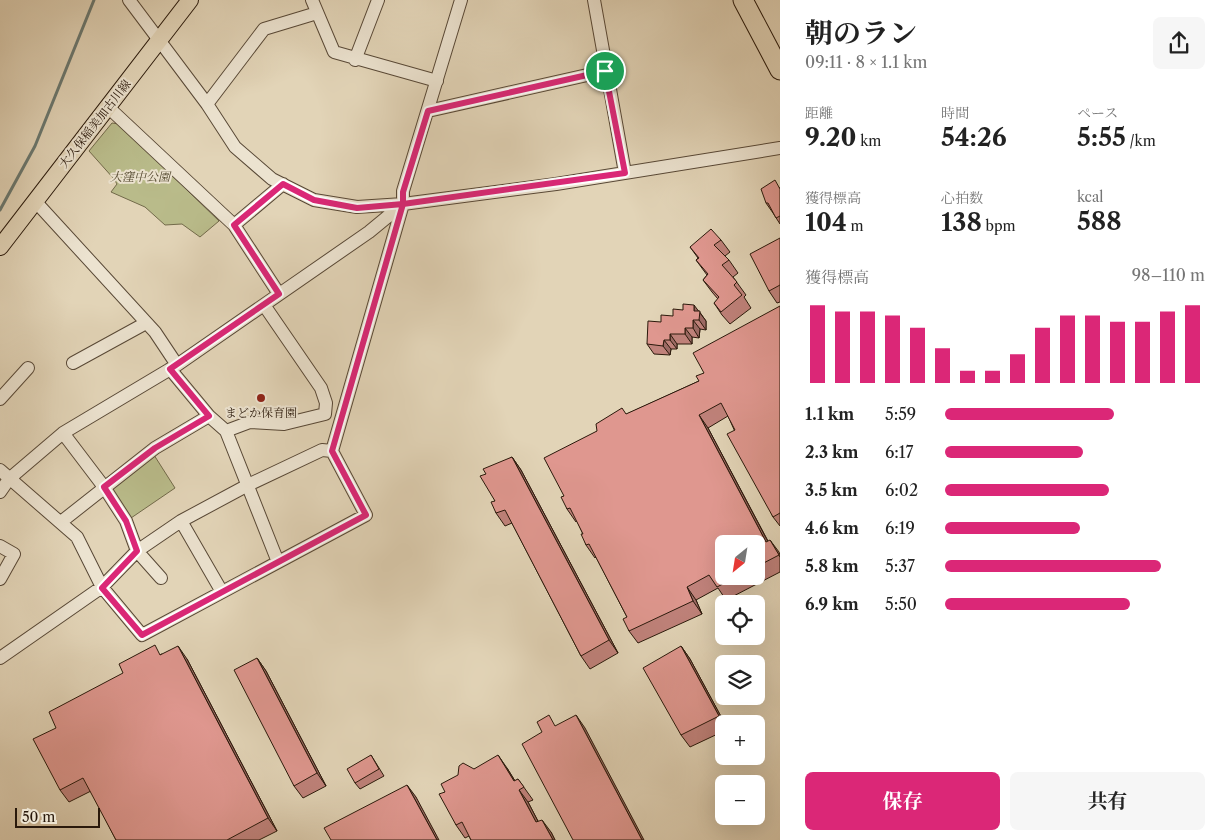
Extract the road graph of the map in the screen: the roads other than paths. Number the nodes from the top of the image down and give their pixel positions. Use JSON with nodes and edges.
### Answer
{"nodes":[{"id":1,"x":129,"y":0,"type":"edge"},
{"id":2,"x":190,"y":0,"type":"edge"},
{"id":3,"x":312,"y":0,"type":"edge"},
{"id":4,"x":378,"y":0,"type":"edge"},
{"id":5,"x":460,"y":0,"type":"edge"},
{"id":6,"x":594,"y":0,"type":"edge"},
{"id":7,"x":743,"y":0,"type":"edge"},
{"id":8,"x":317,"y":13,"type":"junction"},
{"id":9,"x":159,"y":41,"type":"junction"},
{"id":10,"x":355,"y":60,"type":"junction"},
{"id":11,"x":780,"y":70,"type":"edge"},
{"id":12,"x":605,"y":71,"type":"junction"},
{"id":13,"x":437,"y":82,"type":"junction"},
{"id":14,"x":207,"y":104,"type":"junction"},
{"id":15,"x":108,"y":107,"type":"junction"},
{"id":16,"x":428,"y":111,"type":"junction"},
{"id":17,"x":780,"y":148,"type":"edge"},
{"id":18,"x":625,"y":173,"type":"junction"},
{"id":19,"x":283,"y":184,"type":"junction"},
{"id":20,"x":35,"y":201,"type":"junction"},
{"id":21,"x":403,"y":204,"type":"junction"},
{"id":22,"x":234,"y":225,"type":"junction"},
{"id":23,"x":0,"y":247,"type":"edge"},
{"id":24,"x":279,"y":294,"type":"junction"},
{"id":25,"x":264,"y":305,"type":"junction"},
{"id":26,"x":146,"y":323,"type":"junction"},
{"id":27,"x":73,"y":363,"type":"dead end"},
{"id":28,"x":174,"y":367,"type":"junction"},
{"id":29,"x":28,"y":368,"type":"dead end"},
{"id":30,"x":0,"y":399,"type":"edge"},
{"id":31,"x":326,"y":403,"type":"junction"},
{"id":32,"x":344,"y":409,"type":"junction"},
{"id":33,"x":209,"y":416,"type":"junction"},
{"id":34,"x":226,"y":431,"type":"junction"},
{"id":35,"x":63,"y":433,"type":"junction"},
{"id":36,"x":332,"y":451,"type":"junction"},
{"id":37,"x":4,"y":475,"type":"edge"},
{"id":38,"x":248,"y":485,"type":"junction"},
{"id":39,"x":104,"y":487,"type":"junction"},
{"id":40,"x":0,"y":492,"type":"edge"},
{"id":41,"x":180,"y":521,"type":"junction"},
{"id":42,"x":61,"y":522,"type":"junction"},
{"id":43,"x":0,"y":546,"type":"edge"},
{"id":44,"x":137,"y":551,"type":"junction"},
{"id":45,"x":278,"y":562,"type":"junction"},
{"id":46,"x":161,"y":578,"type":"dead end"},
{"id":47,"x":0,"y":579,"type":"edge"},
{"id":48,"x":102,"y":588,"type":"junction"},
{"id":49,"x":222,"y":592,"type":"junction"},
{"id":50,"x":0,"y":658,"type":"edge"}],
"edges":[{"from":1,"to":9,"type":"street"},
{"from":2,"to":9,"type":"main road","name":"大久保稲美加古川線"},
{"from":3,"to":8,"type":"street"},
{"from":4,"to":10,"type":"street"},
{"from":5,"to":13,"type":"street"},
{"from":6,"to":12,"type":"street"},
{"from":7,"to":11,"type":"highway"},
{"from":8,"to":10,"type":"street"},
{"from":8,"to":14,"type":"street"},
{"from":9,"to":14,"type":"street"},
{"from":9,"to":15,"type":"main road","name":"大久保稲美加古川線"},
{"from":10,"to":13,"type":"street"},
{"from":12,"to":16,"type":"street"},
{"from":12,"to":18,"type":"street"},
{"from":13,"to":16,"type":"street"},
{"from":14,"to":19,"type":"street"},
{"from":15,"to":20,"type":"main road","name":"大久保稲美加古川線"},
{"from":15,"to":22,"type":"street"},
{"from":16,"to":21,"type":"street"},
{"from":17,"to":18,"type":"street"},
{"from":18,"to":21,"type":"street"},
{"from":19,"to":21,"type":"street"},
{"from":19,"to":22,"type":"street"},
{"from":20,"to":23,"type":"main road","name":"大久保稲美加古川線"},
{"from":20,"to":26,"type":"street"},
{"from":21,"to":24,"type":"street"},
{"from":21,"to":32,"type":"street"},
{"from":22,"to":24,"type":"street"},
{"from":24,"to":25,"type":"street"},
{"from":25,"to":28,"type":"street"},
{"from":25,"to":31,"type":"street"},
{"from":26,"to":27,"type":"street"},
{"from":26,"to":28,"type":"street"},
{"from":28,"to":33,"type":"street"},
{"from":28,"to":35,"type":"street"},
{"from":29,"to":30,"type":"street"},
{"from":31,"to":32,"type":"street"},
{"from":31,"to":34,"type":"street"},
{"from":32,"to":36,"type":"street"},
{"from":33,"to":34,"type":"street"},
{"from":33,"to":39,"type":"street"},
{"from":34,"to":38,"type":"street"},
{"from":35,"to":37,"type":"street"},
{"from":35,"to":39,"type":"street"},
{"from":36,"to":38,"type":"street"},
{"from":36,"to":45,"type":"street"},
{"from":37,"to":40,"type":"street"},
{"from":37,"to":42,"type":"street"},
{"from":38,"to":41,"type":"street"},
{"from":38,"to":45,"type":"street"},
{"from":39,"to":42,"type":"street"},
{"from":39,"to":44,"type":"street"},
{"from":41,"to":44,"type":"street"},
{"from":41,"to":49,"type":"street"},
{"from":42,"to":48,"type":"street"},
{"from":43,"to":47,"type":"street"},
{"from":44,"to":46,"type":"street"},
{"from":44,"to":48,"type":"street"},
{"from":45,"to":49,"type":"street"},
{"from":48,"to":49,"type":"street"},
{"from":48,"to":50,"type":"street"}]}
